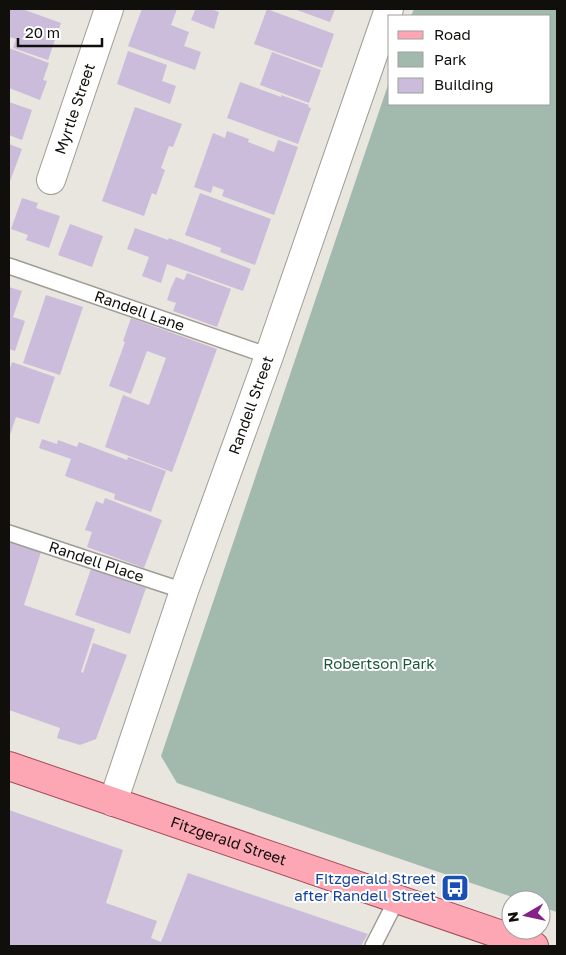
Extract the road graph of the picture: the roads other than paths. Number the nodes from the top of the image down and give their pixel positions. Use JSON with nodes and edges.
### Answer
{"nodes":[{"id":1,"x":109,"y":9,"type":"edge"},
{"id":2,"x":389,"y":9,"type":"edge"},
{"id":3,"x":51,"y":180,"type":"dead end"},
{"id":4,"x":9,"y":266,"type":"edge"},
{"id":5,"x":269,"y":356,"type":"junction"},
{"id":6,"x":9,"y":533,"type":"edge"},
{"id":7,"x":184,"y":592,"type":"junction"},
{"id":8,"x":9,"y":766,"type":"edge"},
{"id":9,"x":113,"y":802,"type":"junction"},
{"id":10,"x":396,"y":899,"type":"junction"},
{"id":11,"x":373,"y":946,"type":"edge"},
{"id":12,"x":534,"y":946,"type":"edge"}],
"edges":[{"from":1,"to":3,"type":"street","name":"Myrtle Street"},
{"from":2,"to":5,"type":"street","name":"Randell Street"},
{"from":4,"to":5,"type":"lane","name":"Randell Lane"},
{"from":5,"to":7,"type":"street","name":"Randell Street"},
{"from":6,"to":7,"type":"lane","name":"Randell Place"},
{"from":7,"to":9,"type":"street","name":"Randell Street"},
{"from":8,"to":9,"type":"main road","name":"Fitzgerald Street"},
{"from":9,"to":10,"type":"main road","name":"Fitzgerald Street"},
{"from":10,"to":11,"type":"lane"},
{"from":10,"to":12,"type":"main road","name":"Fitzgerald Street"}]}
